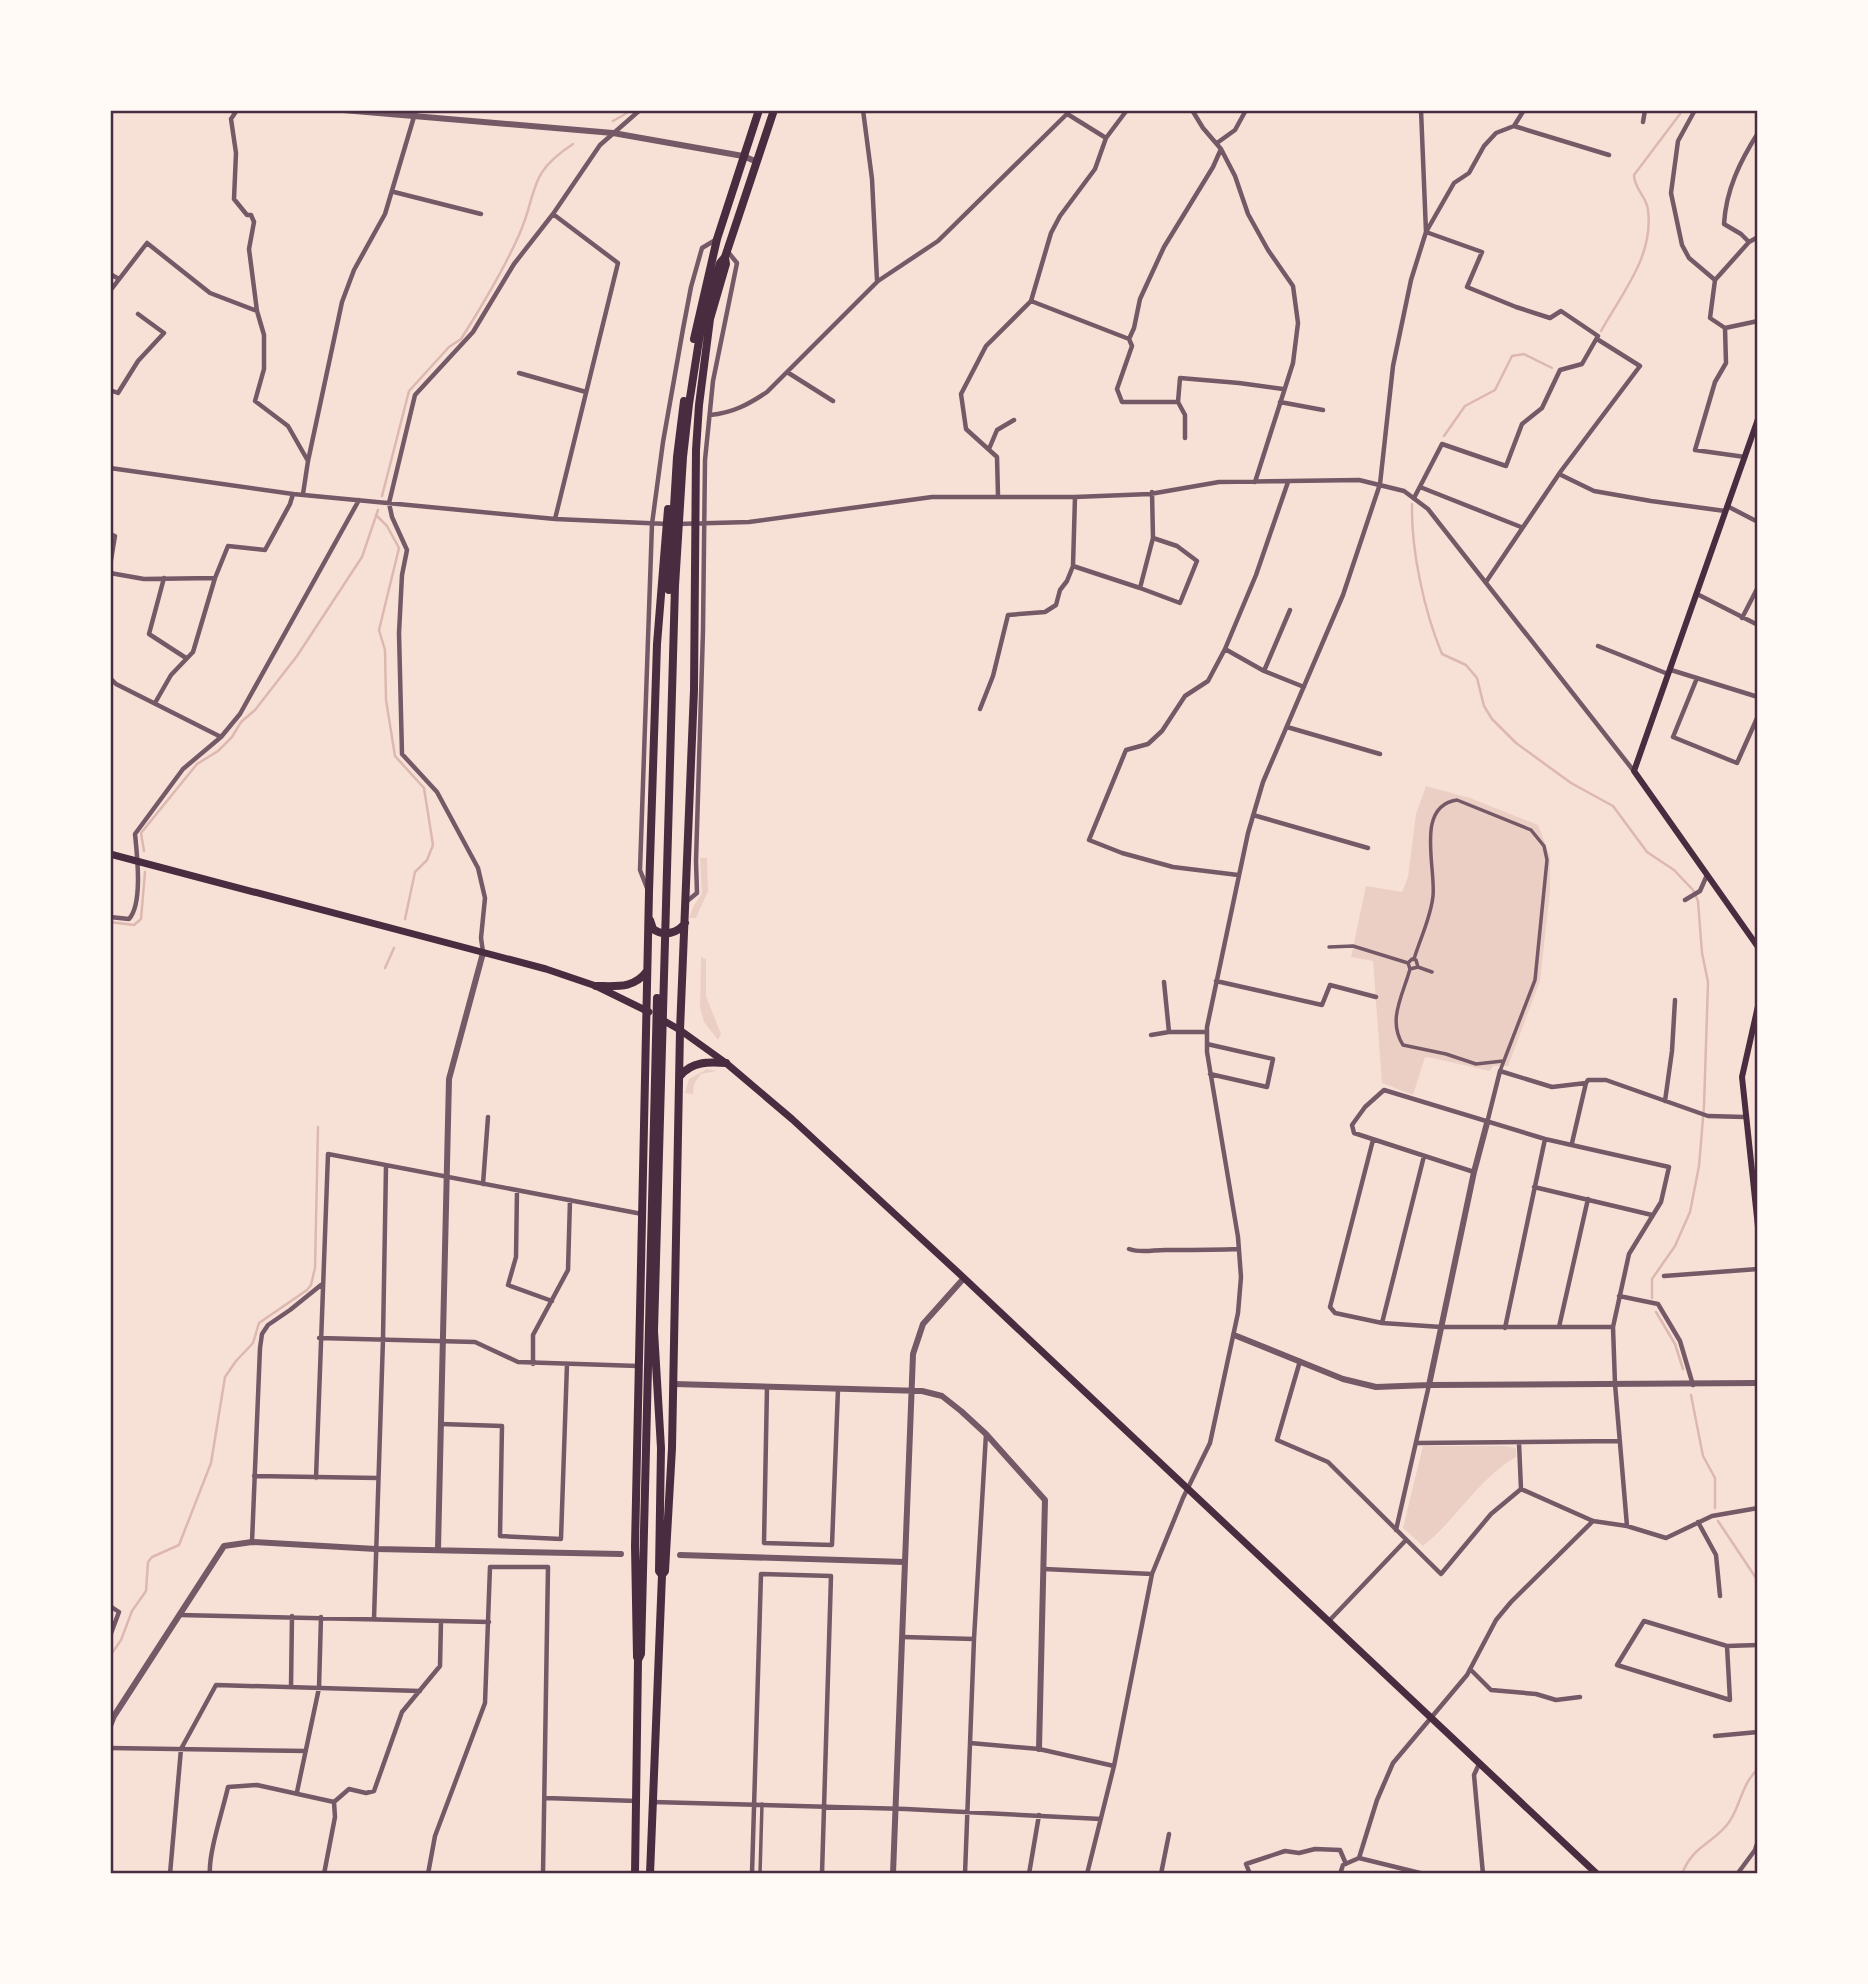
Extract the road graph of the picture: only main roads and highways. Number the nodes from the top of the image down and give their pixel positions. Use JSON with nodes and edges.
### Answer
{"nodes":[{"id":1,"x":759,"y":110,"type":"edge"},
{"id":2,"x":774,"y":110,"type":"edge"},
{"id":3,"x":690,"y":404,"type":"junction"},
{"id":4,"x":1758,"y":419,"type":"edge"},
{"id":5,"x":677,"y":457,"type":"junction"},
{"id":6,"x":110,"y":854,"type":"edge"},
{"id":7,"x":648,"y":913,"type":"junction"},
{"id":8,"x":685,"y":923,"type":"junction"},
{"id":9,"x":1758,"y":947,"type":"edge"},
{"id":10,"x":647,"y":971,"type":"junction"},
{"id":11,"x":596,"y":986,"type":"junction"},
{"id":12,"x":1758,"y":1006,"type":"edge"},
{"id":13,"x":647,"y":1011,"type":"junction"},
{"id":14,"x":680,"y":1030,"type":"junction"},
{"id":15,"x":726,"y":1063,"type":"junction"},
{"id":16,"x":680,"y":1076,"type":"junction"},
{"id":17,"x":1758,"y":1227,"type":"edge"},
{"id":18,"x":662,"y":1575,"type":"junction"},
{"id":19,"x":638,"y":1660,"type":"junction"},
{"id":20,"x":635,"y":1874,"type":"edge"},
{"id":21,"x":650,"y":1874,"type":"edge"},
{"id":22,"x":1597,"y":1874,"type":"edge"}],
"edges":[{"from":1,"to":3,"type":"highway"},
{"from":2,"to":3,"type":"highway"},
{"from":3,"to":5,"type":"highway"},
{"from":3,"to":8,"type":"highway"},
{"from":3,"to":18,"type":"highway"},
{"from":4,"to":9,"type":"main road"},
{"from":5,"to":7,"type":"highway"},
{"from":5,"to":19,"type":"highway"},
{"from":6,"to":11,"type":"main road"},
{"from":7,"to":8,"type":"highway"},
{"from":7,"to":10,"type":"highway"},
{"from":8,"to":14,"type":"highway"},
{"from":10,"to":11,"type":"highway"},
{"from":10,"to":13,"type":"highway"},
{"from":11,"to":13,"type":"main road"},
{"from":12,"to":17,"type":"main road"},
{"from":13,"to":14,"type":"main road"},
{"from":13,"to":19,"type":"highway"},
{"from":14,"to":15,"type":"main road"},
{"from":14,"to":16,"type":"highway"},
{"from":15,"to":16,"type":"highway"},
{"from":15,"to":22,"type":"main road"},
{"from":16,"to":18,"type":"highway"},
{"from":18,"to":21,"type":"highway"},
{"from":19,"to":20,"type":"highway"}]}
